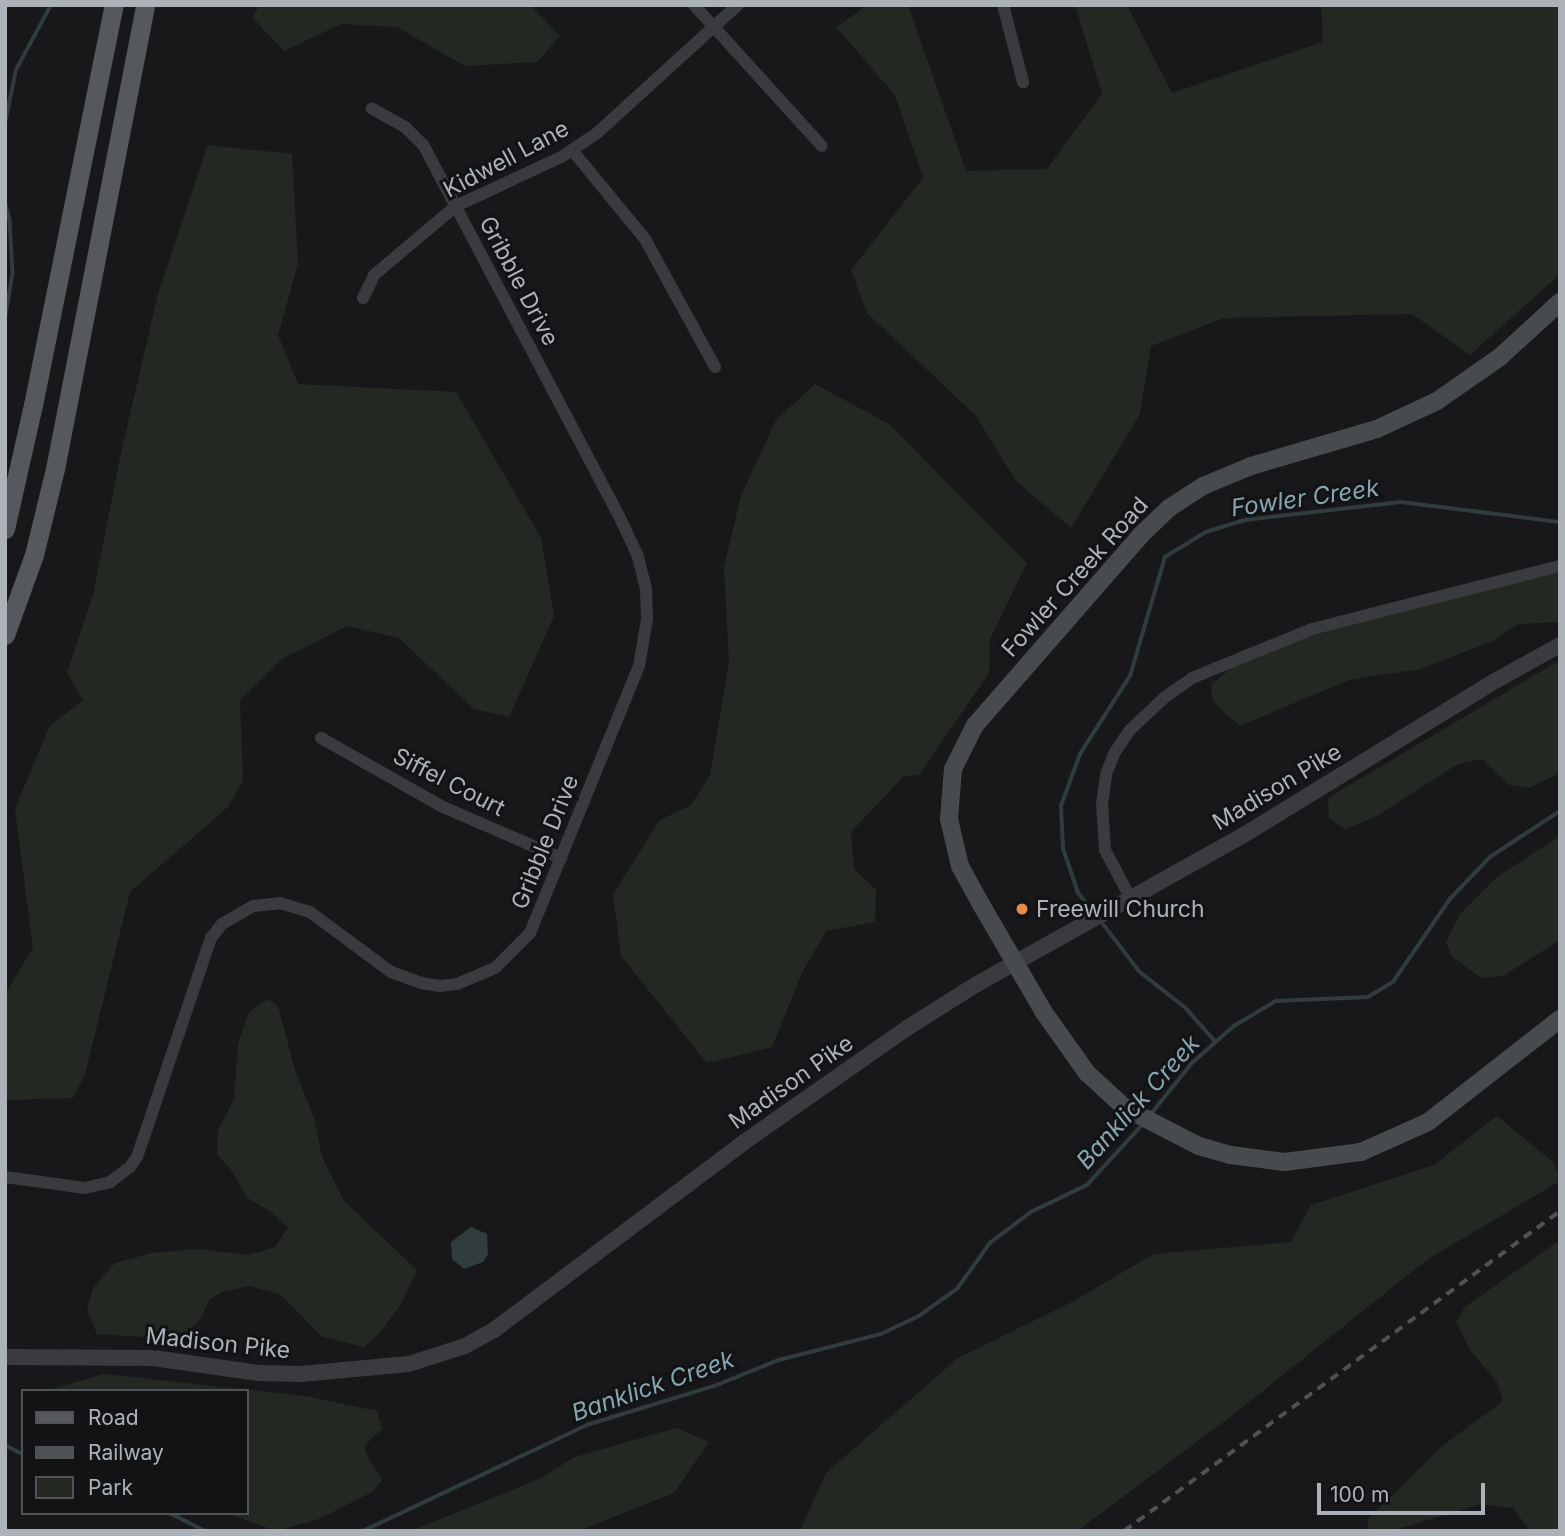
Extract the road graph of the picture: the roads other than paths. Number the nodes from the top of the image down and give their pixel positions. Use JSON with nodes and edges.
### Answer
{"nodes":[{"id":1,"x":114,"y":5,"type":"edge"},
{"id":2,"x":145,"y":5,"type":"edge"},
{"id":3,"x":694,"y":5,"type":"edge"},
{"id":4,"x":738,"y":5,"type":"edge"},
{"id":5,"x":1003,"y":5,"type":"edge"},
{"id":6,"x":714,"y":27,"type":"junction"},
{"id":7,"x":1023,"y":82,"type":"dead end"},
{"id":8,"x":372,"y":109,"type":"dead end"},
{"id":9,"x":822,"y":146,"type":"dead end"},
{"id":10,"x":572,"y":150,"type":"junction"},
{"id":11,"x":456,"y":206,"type":"junction"},
{"id":12,"x":363,"y":298,"type":"dead end"},
{"id":13,"x":1560,"y":302,"type":"edge"},
{"id":14,"x":715,"y":367,"type":"dead end"},
{"id":15,"x":5,"y":529,"type":"edge"},
{"id":16,"x":1560,"y":566,"type":"edge"},
{"id":17,"x":5,"y":635,"type":"edge"},
{"id":18,"x":1560,"y":645,"type":"edge"},
{"id":19,"x":321,"y":738,"type":"dead end"},
{"id":20,"x":561,"y":858,"type":"junction"},
{"id":21,"x":1130,"y":899,"type":"junction"},
{"id":22,"x":1015,"y":962,"type":"junction"},
{"id":23,"x":1560,"y":1019,"type":"edge"},
{"id":24,"x":5,"y":1177,"type":"edge"},
{"id":25,"x":5,"y":1357,"type":"edge"}],
"edges":[{"from":1,"to":15,"type":"main road"},
{"from":2,"to":17,"type":"main road"},
{"from":3,"to":6,"type":"street"},
{"from":4,"to":6,"type":"street","name":"Kidwell Lane"},
{"from":5,"to":7,"type":"street"},
{"from":6,"to":9,"type":"street"},
{"from":6,"to":10,"type":"street","name":"Kidwell Lane"},
{"from":8,"to":11,"type":"street","name":"Gribble Drive"},
{"from":10,"to":11,"type":"street","name":"Kidwell Lane"},
{"from":10,"to":14,"type":"street"},
{"from":11,"to":12,"type":"street","name":"Kidwell Lane"},
{"from":11,"to":20,"type":"street","name":"Gribble Drive"},
{"from":13,"to":22,"type":"main road","name":"Fowler Creek Road"},
{"from":16,"to":21,"type":"street"},
{"from":18,"to":21,"type":"street","name":"Madison Pike"},
{"from":19,"to":20,"type":"street","name":"Siffel Court"},
{"from":20,"to":24,"type":"street","name":"Gribble Drive"},
{"from":21,"to":22,"type":"street","name":"Madison Pike"},
{"from":22,"to":23,"type":"main road","name":"Fowler Creek Road"},
{"from":22,"to":25,"type":"street","name":"Madison Pike"}]}
